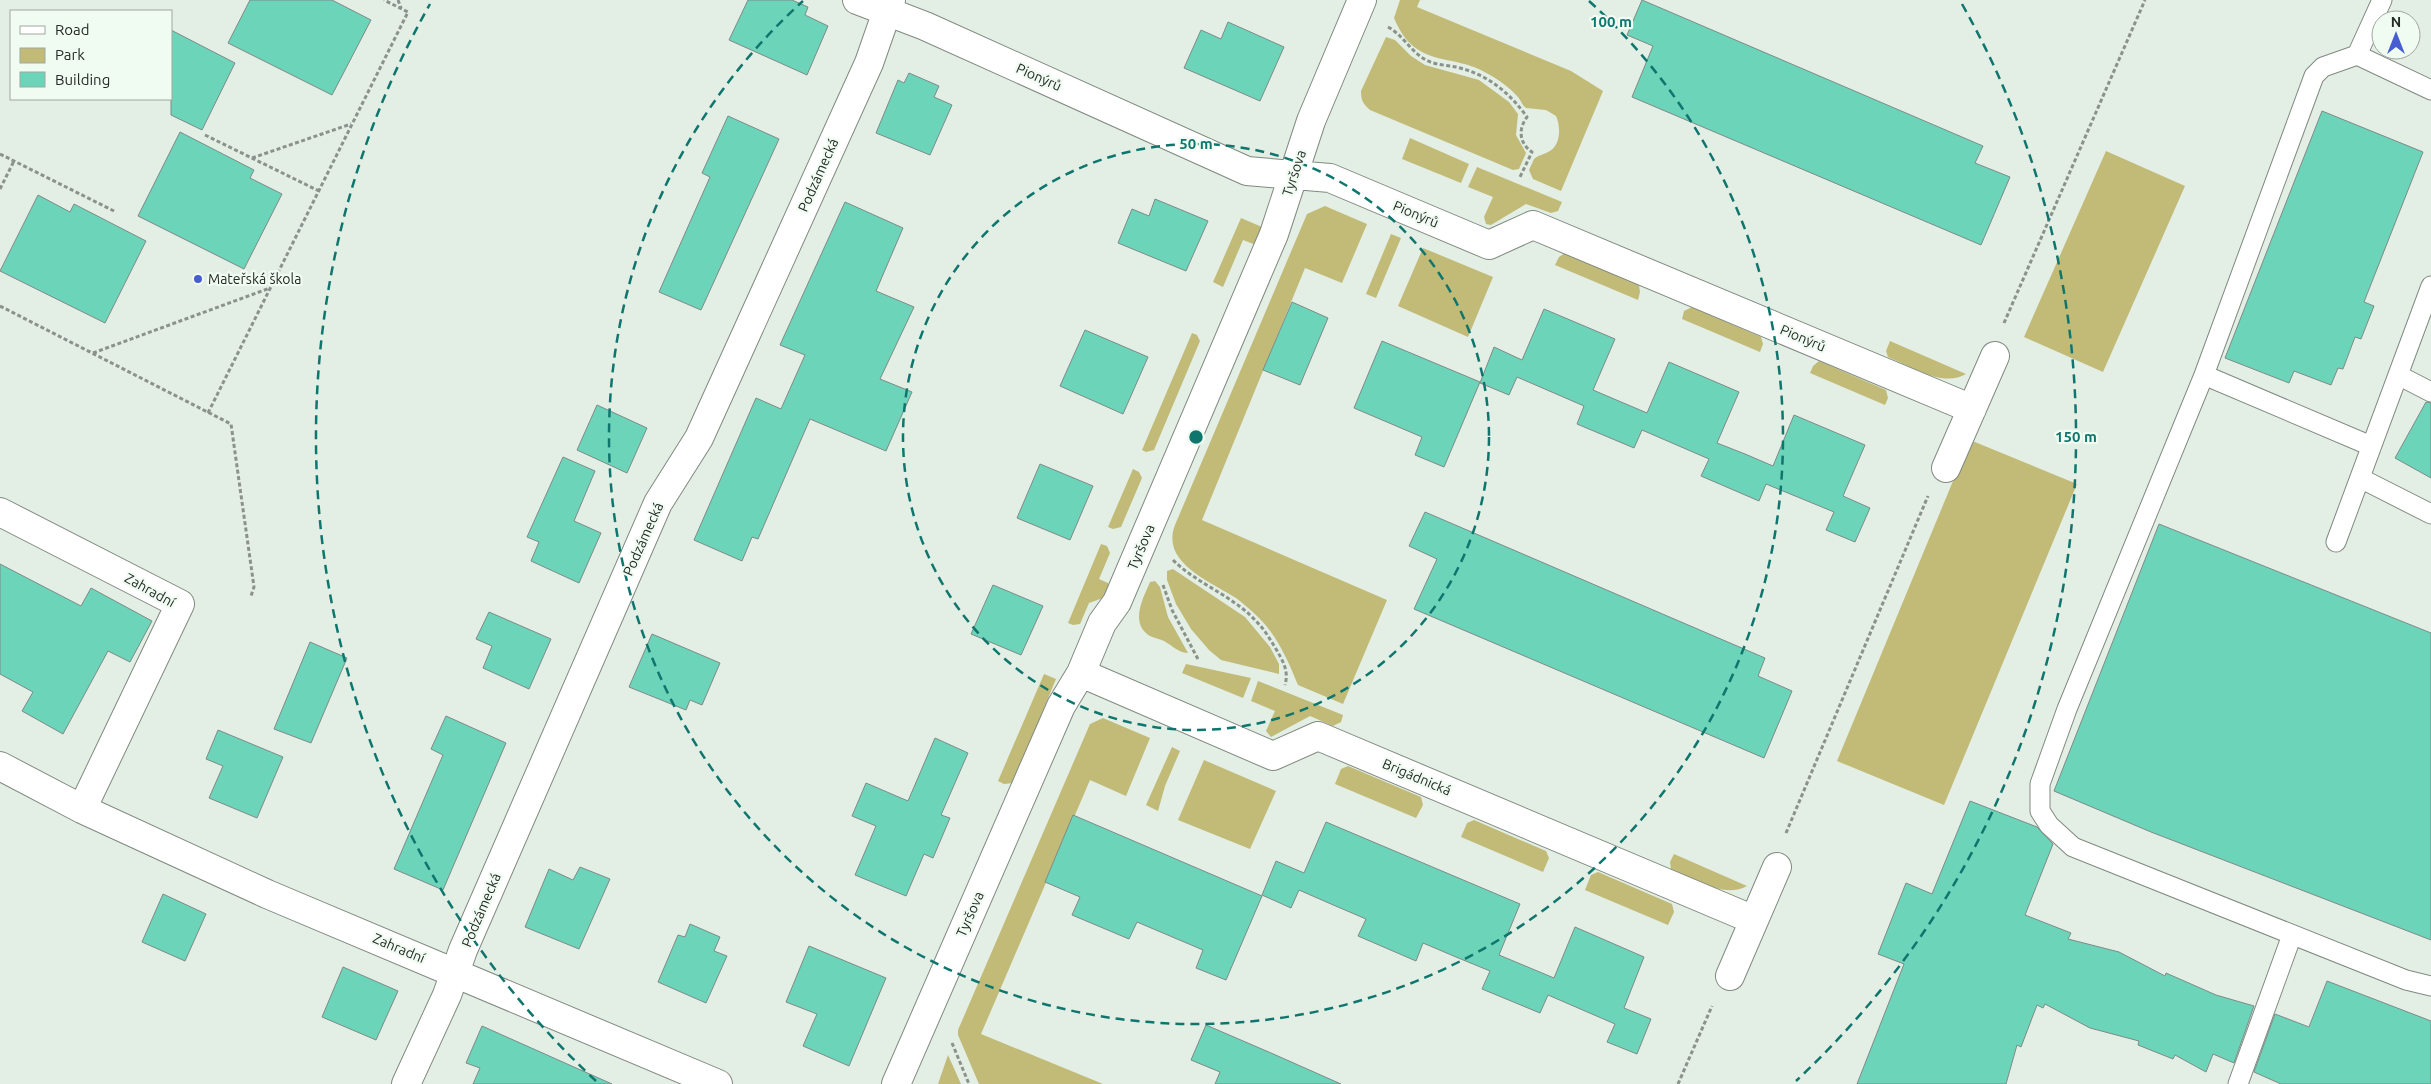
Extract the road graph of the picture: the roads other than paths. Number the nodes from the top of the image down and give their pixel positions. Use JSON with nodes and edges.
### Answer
{"nodes":[{"id":1,"x":857,"y":0,"type":"edge"},
{"id":2,"x":1362,"y":0,"type":"edge"},
{"id":3,"x":2382,"y":0,"type":"edge"},
{"id":4,"x":889,"y":5,"type":"edge"},
{"id":5,"x":2357,"y":55,"type":"junction"},
{"id":6,"x":2431,"y":90,"type":"edge"},
{"id":7,"x":1292,"y":176,"type":"junction"},
{"id":8,"x":2431,"y":286,"type":"edge"},
{"id":9,"x":1995,"y":356,"type":"road end"},
{"id":10,"x":2204,"y":375,"type":"junction"},
{"id":11,"x":2398,"y":375,"type":"junction"},
{"id":12,"x":2431,"y":392,"type":"edge"},
{"id":13,"x":1972,"y":409,"type":"junction"},
{"id":14,"x":2371,"y":446,"type":"junction"},
{"id":15,"x":1946,"y":468,"type":"road end"},
{"id":16,"x":2360,"y":478,"type":"junction"},
{"id":17,"x":0,"y":512,"type":"edge"},
{"id":18,"x":2431,"y":514,"type":"edge"},
{"id":19,"x":2336,"y":542,"type":"dead end"},
{"id":20,"x":1081,"y":673,"type":"junction"},
{"id":21,"x":0,"y":766,"type":"edge"},
{"id":22,"x":82,"y":809,"type":"junction"},
{"id":23,"x":1777,"y":867,"type":"road end"},
{"id":24,"x":1754,"y":920,"type":"junction"},
{"id":25,"x":2292,"y":935,"type":"junction"},
{"id":26,"x":455,"y":971,"type":"junction"},
{"id":27,"x":1730,"y":976,"type":"road end"},
{"id":28,"x":2431,"y":986,"type":"edge"},
{"id":29,"x":406,"y":1084,"type":"edge"},
{"id":30,"x":718,"y":1084,"type":"edge"},
{"id":31,"x":896,"y":1084,"type":"edge"},
{"id":32,"x":2238,"y":1084,"type":"edge"}],
"edges":[{"from":1,"to":4,"type":"street","name":"Pionýrů"},
{"from":2,"to":7,"type":"street","name":"Tyršova"},
{"from":3,"to":5,"type":"lane"},
{"from":4,"to":7,"type":"street","name":"Pionýrů"},
{"from":4,"to":26,"type":"street","name":"Podzámecká"},
{"from":5,"to":6,"type":"lane"},
{"from":5,"to":10,"type":"lane"},
{"from":7,"to":13,"type":"street","name":"Pionýrů"},
{"from":7,"to":20,"type":"street","name":"Tyršova"},
{"from":8,"to":11,"type":"lane"},
{"from":9,"to":13,"type":"street"},
{"from":10,"to":14,"type":"lane"},
{"from":10,"to":25,"type":"lane"},
{"from":11,"to":12,"type":"lane"},
{"from":11,"to":14,"type":"lane"},
{"from":13,"to":15,"type":"street"},
{"from":14,"to":16,"type":"lane"},
{"from":16,"to":18,"type":"lane"},
{"from":16,"to":19,"type":"lane"},
{"from":17,"to":22,"type":"street","name":"Zahradní"},
{"from":20,"to":24,"type":"street","name":"Brigádnická"},
{"from":20,"to":31,"type":"street","name":"Tyršova"},
{"from":21,"to":22,"type":"street","name":"Zahradní"},
{"from":22,"to":26,"type":"street","name":"Zahradní"},
{"from":23,"to":24,"type":"street"},
{"from":24,"to":27,"type":"street"},
{"from":25,"to":28,"type":"lane"},
{"from":25,"to":32,"type":"lane"},
{"from":26,"to":29,"type":"street","name":"Podzámecká"},
{"from":26,"to":30,"type":"street","name":"Zahradní"}]}
